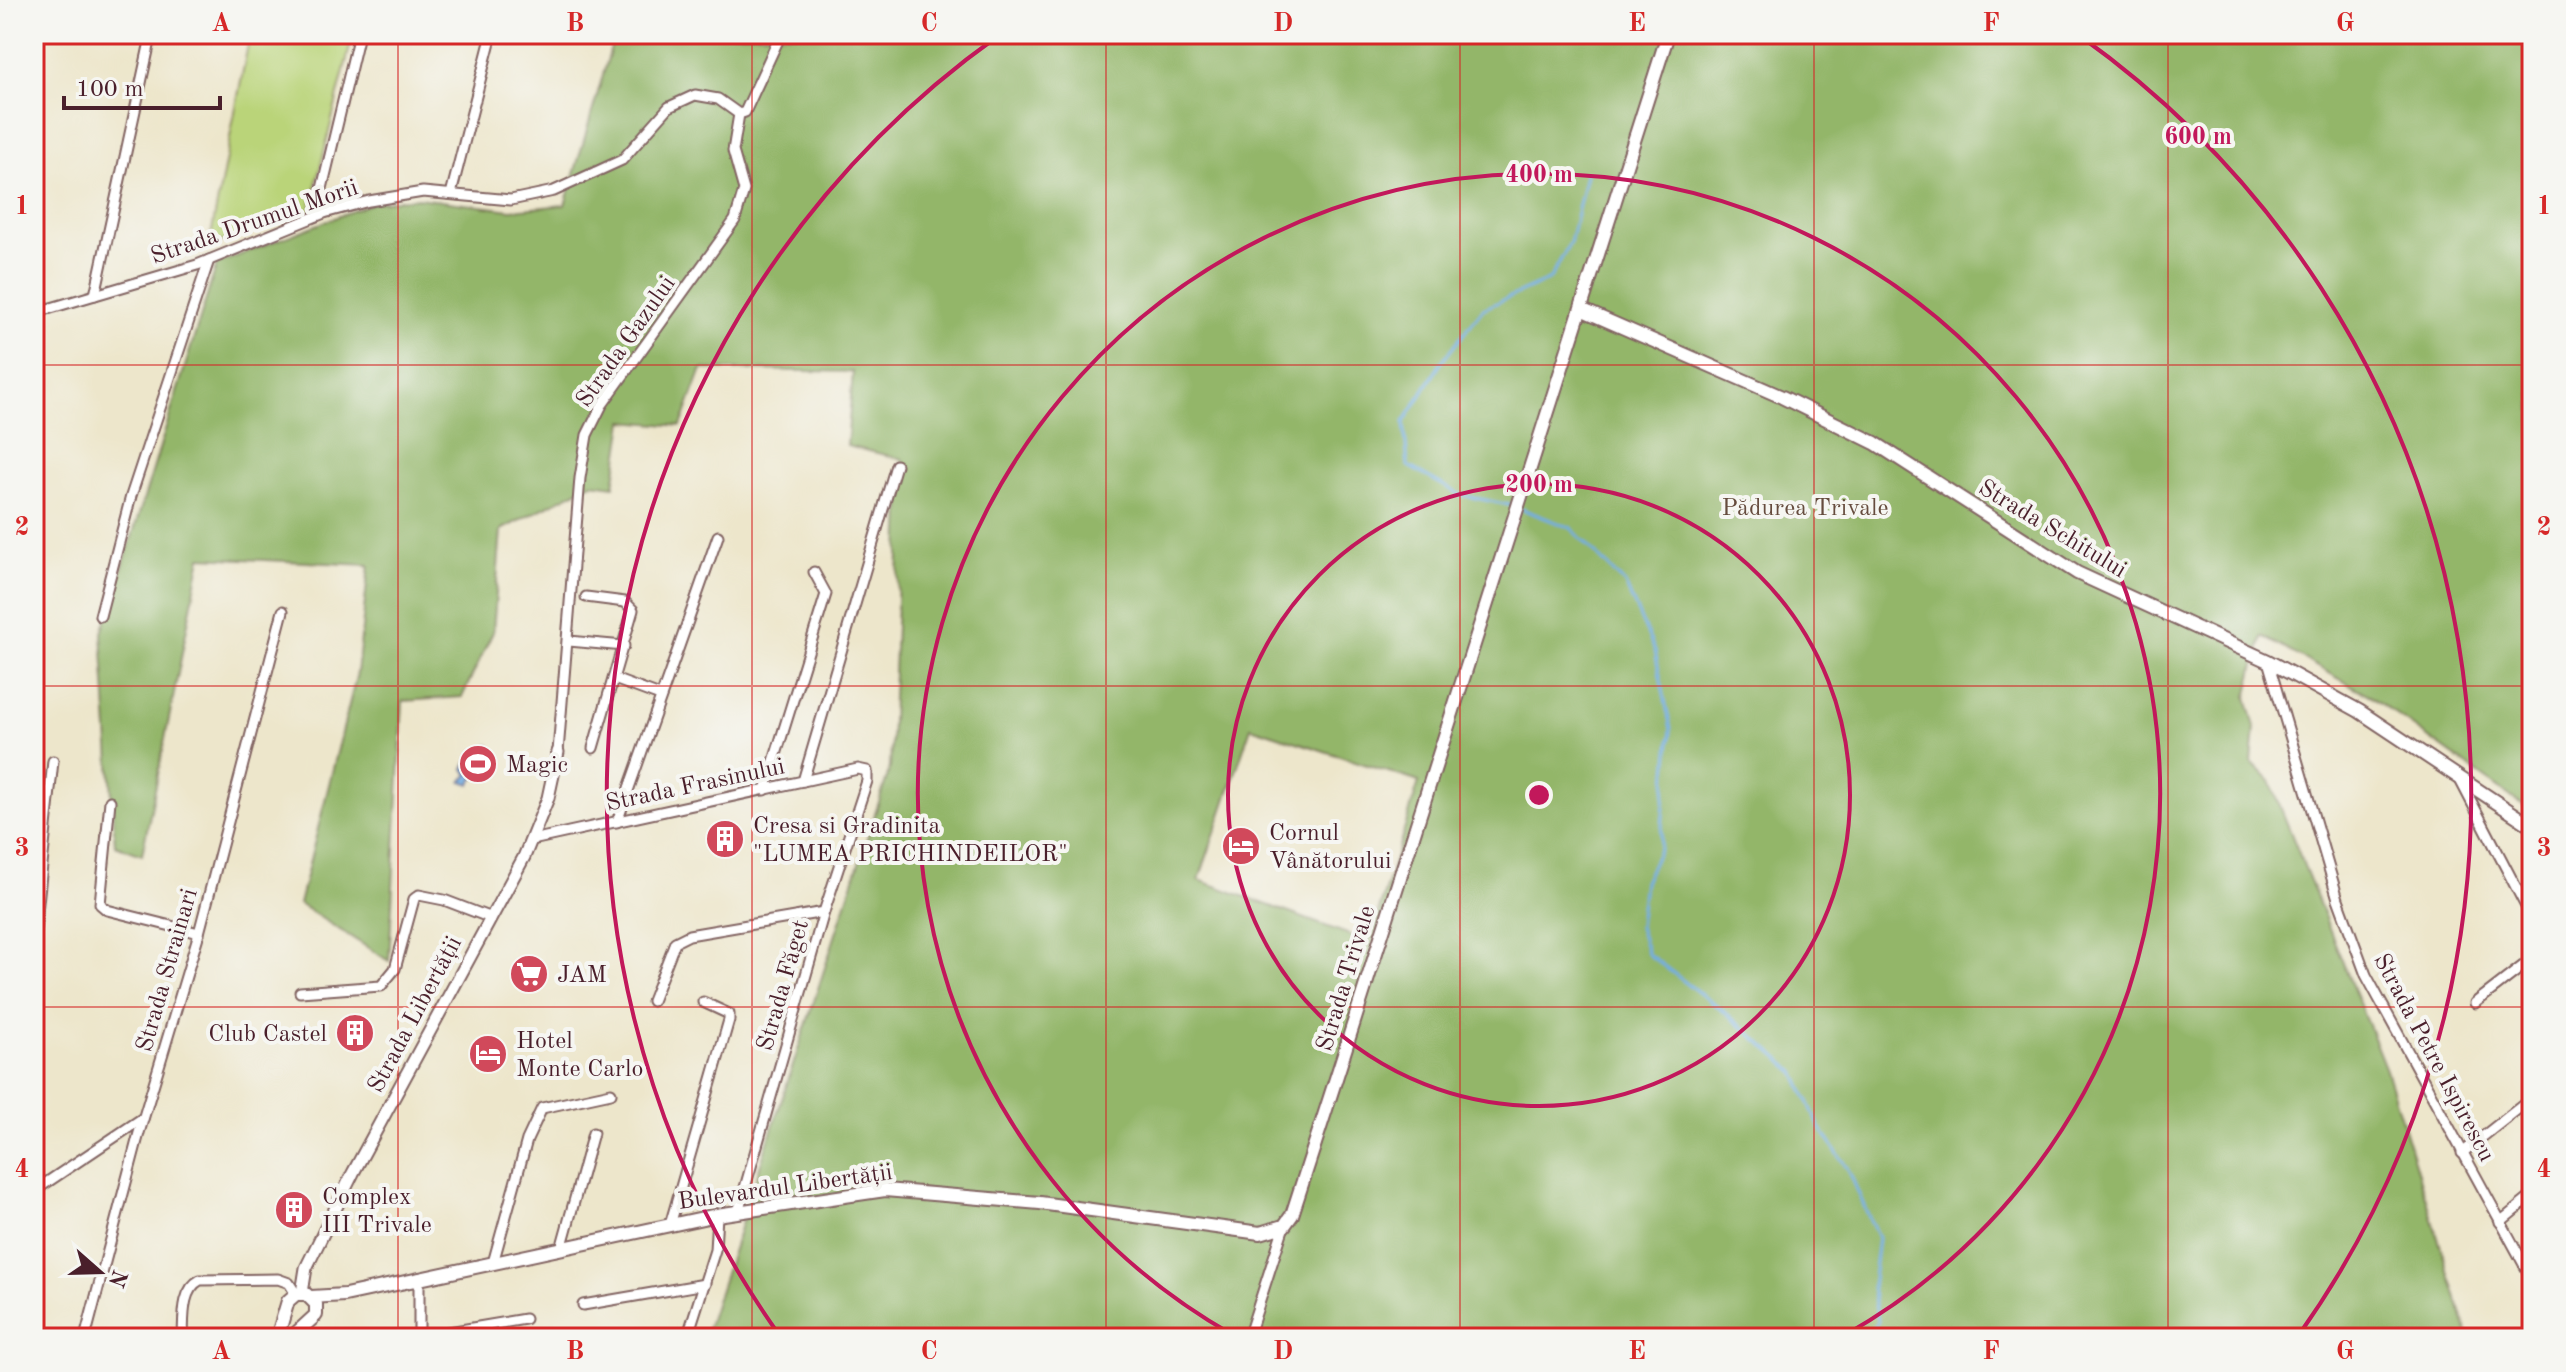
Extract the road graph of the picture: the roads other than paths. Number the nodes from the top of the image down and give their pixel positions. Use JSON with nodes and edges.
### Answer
{"nodes":[{"id":1,"x":359,"y":34,"type":"edge"},
{"id":2,"x":492,"y":34,"type":"edge"},
{"id":3,"x":781,"y":34,"type":"edge"},
{"id":4,"x":1668,"y":34,"type":"edge"},
{"id":5,"x":149,"y":46,"type":"dead end"},
{"id":6,"x":739,"y":114,"type":"junction"},
{"id":7,"x":451,"y":194,"type":"junction"},
{"id":8,"x":324,"y":213,"type":"junction"},
{"id":9,"x":209,"y":260,"type":"junction"},
{"id":10,"x":95,"y":295,"type":"junction"},
{"id":11,"x":1583,"y":310,"type":"junction"},
{"id":12,"x":34,"y":313,"type":"edge"},
{"id":13,"x":896,"y":465,"type":"dead end"},
{"id":14,"x":718,"y":536,"type":"dead end"},
{"id":15,"x":814,"y":572,"type":"dead end"},
{"id":16,"x":586,"y":597,"type":"dead end"},
{"id":17,"x":283,"y":611,"type":"dead end"},
{"id":18,"x":100,"y":616,"type":"dead end"},
{"id":19,"x":569,"y":641,"type":"junction"},
{"id":20,"x":624,"y":646,"type":"junction"},
{"id":21,"x":2268,"y":661,"type":"junction"},
{"id":22,"x":614,"y":679,"type":"junction"},
{"id":23,"x":660,"y":696,"type":"junction"},
{"id":24,"x":593,"y":748,"type":"dead end"},
{"id":25,"x":558,"y":752,"type":"joint"},
{"id":26,"x":53,"y":761,"type":"dead end"},
{"id":27,"x":867,"y":771,"type":"joint"},
{"id":28,"x":2458,"y":776,"type":"junction"},
{"id":29,"x":803,"y":781,"type":"junction"},
{"id":30,"x":765,"y":790,"type":"junction"},
{"id":31,"x":110,"y":801,"type":"dead end"},
{"id":32,"x":617,"y":822,"type":"junction"},
{"id":33,"x":2532,"y":826,"type":"edge"},
{"id":34,"x":532,"y":840,"type":"junction"},
{"id":35,"x":824,"y":912,"type":"junction"},
{"id":36,"x":491,"y":918,"type":"junction"},
{"id":37,"x":2532,"y":918,"type":"edge"},
{"id":38,"x":199,"y":933,"type":"junction"},
{"id":39,"x":34,"y":941,"type":"edge"},
{"id":40,"x":2532,"y":959,"type":"edge"},
{"id":41,"x":300,"y":992,"type":"dead end"},
{"id":42,"x":652,"y":1001,"type":"dead end"},
{"id":43,"x":703,"y":1002,"type":"dead end"},
{"id":44,"x":2475,"y":1003,"type":"dead end"},
{"id":45,"x":611,"y":1093,"type":"dead end"},
{"id":46,"x":2523,"y":1105,"type":"dead end"},
{"id":47,"x":143,"y":1118,"type":"junction"},
{"id":48,"x":593,"y":1133,"type":"dead end"},
{"id":49,"x":2462,"y":1153,"type":"junction"},
{"id":50,"x":34,"y":1191,"type":"edge"},
{"id":51,"x":2532,"y":1196,"type":"edge"},
{"id":52,"x":738,"y":1212,"type":"junction"},
{"id":53,"x":717,"y":1215,"type":"junction"},
{"id":54,"x":2500,"y":1222,"type":"junction"},
{"id":55,"x":670,"y":1225,"type":"junction"},
{"id":56,"x":1284,"y":1226,"type":"junction"},
{"id":57,"x":561,"y":1249,"type":"junction"},
{"id":58,"x":493,"y":1263,"type":"junction"},
{"id":59,"x":419,"y":1278,"type":"junction"},
{"id":60,"x":2532,"y":1279,"type":"edge"},
{"id":61,"x":705,"y":1284,"type":"junction"},
{"id":62,"x":303,"y":1295,"type":"junction"},
{"id":63,"x":345,"y":1295,"type":"junction"},
{"id":64,"x":583,"y":1305,"type":"dead end"},
{"id":65,"x":286,"y":1312,"type":"junction"},
{"id":66,"x":316,"y":1315,"type":"junction"},
{"id":67,"x":525,"y":1319,"type":"dead end"},
{"id":68,"x":304,"y":1324,"type":"junction"},
{"id":69,"x":34,"y":1331,"type":"edge"},
{"id":70,"x":419,"y":1337,"type":"edge"},
{"id":71,"x":57,"y":1338,"type":"edge"},
{"id":72,"x":85,"y":1338,"type":"edge"},
{"id":73,"x":183,"y":1338,"type":"edge"},
{"id":74,"x":277,"y":1338,"type":"edge"},
{"id":75,"x":291,"y":1338,"type":"edge"},
{"id":76,"x":687,"y":1338,"type":"edge"},
{"id":77,"x":1248,"y":1338,"type":"edge"}],
"edges":[{"from":1,"to":8,"type":"street"},
{"from":2,"to":7,"type":"street"},
{"from":3,"to":6,"type":"street"},
{"from":4,"to":11,"type":"main road","name":"Strada Trivale"},
{"from":5,"to":10,"type":"street"},
{"from":6,"to":7,"type":"street","name":"Strada Drumul Morii"},
{"from":6,"to":19,"type":"street","name":"Strada Gazului"},
{"from":7,"to":8,"type":"street","name":"Strada Drumul Morii"},
{"from":8,"to":9,"type":"street","name":"Strada Drumul Morii"},
{"from":9,"to":10,"type":"street","name":"Strada Drumul Morii"},
{"from":9,"to":18,"type":"street"},
{"from":10,"to":12,"type":"street","name":"Strada Drumul Morii"},
{"from":11,"to":21,"type":"main road","name":"Strada Schitului"},
{"from":11,"to":56,"type":"main road","name":"Strada Trivale"},
{"from":13,"to":29,"type":"street"},
{"from":14,"to":23,"type":"street"},
{"from":15,"to":30,"type":"street"},
{"from":16,"to":20,"type":"street"},
{"from":17,"to":38,"type":"street","name":"Strada Strainari"},
{"from":19,"to":20,"type":"street"},
{"from":19,"to":25,"type":"street","name":"Strada Gazului"},
{"from":20,"to":22,"type":"street"},
{"from":21,"to":28,"type":"main road","name":"Strada Schitului"},
{"from":21,"to":49,"type":"street","name":"Strada Petre Ispirescu"},
{"from":22,"to":23,"type":"street"},
{"from":22,"to":24,"type":"street"},
{"from":23,"to":32,"type":"street"},
{"from":25,"to":34,"type":"street","name":"Strada Libertății"},
{"from":26,"to":39,"type":"street"},
{"from":27,"to":29,"type":"street","name":"Strada Frasinului"},
{"from":27,"to":35,"type":"street","name":"Strada Făget"},
{"from":28,"to":33,"type":"main road","name":"Strada Schitului"},
{"from":28,"to":37,"type":"street"},
{"from":29,"to":30,"type":"street","name":"Strada Frasinului"},
{"from":30,"to":32,"type":"street","name":"Strada Frasinului"},
{"from":31,"to":38,"type":"street"},
{"from":32,"to":34,"type":"street","name":"Strada Frasinului"},
{"from":34,"to":36,"type":"street","name":"Strada Libertății"},
{"from":35,"to":42,"type":"street"},
{"from":35,"to":52,"type":"street","name":"Strada Făget"},
{"from":36,"to":41,"type":"street"},
{"from":36,"to":62,"type":"street","name":"Strada Libertății"},
{"from":38,"to":47,"type":"street","name":"Strada Strainari"},
{"from":40,"to":44,"type":"street"},
{"from":43,"to":55,"type":"street"},
{"from":45,"to":58,"type":"street"},
{"from":46,"to":49,"type":"street"},
{"from":47,"to":50,"type":"street"},
{"from":47,"to":72,"type":"street","name":"Strada Strainari"},
{"from":48,"to":57,"type":"street"},
{"from":49,"to":54,"type":"street","name":"Strada Petre Ispirescu"},
{"from":51,"to":54,"type":"street"},
{"from":52,"to":53,"type":"main road","name":"Bulevardul Libertății"},
{"from":52,"to":56,"type":"main road","name":"Bulevardul Libertății"},
{"from":53,"to":55,"type":"main road","name":"Bulevardul Libertății"},
{"from":53,"to":61,"type":"street"},
{"from":54,"to":60,"type":"street","name":"Strada Petre Ispirescu"},
{"from":55,"to":57,"type":"main road","name":"Bulevardul Libertății"},
{"from":56,"to":77,"type":"street","name":"Strada Trivale"},
{"from":57,"to":58,"type":"main road","name":"Bulevardul Libertății"},
{"from":58,"to":59,"type":"main road","name":"Bulevardul Libertății"},
{"from":59,"to":63,"type":"main road","name":"Bulevardul Libertății"},
{"from":59,"to":70,"type":"street"},
{"from":61,"to":64,"type":"street"},
{"from":61,"to":76,"type":"street"},
{"from":62,"to":63,"type":"main road","name":"Bulevardul Libertății"},
{"from":62,"to":65,"type":"main road"},
{"from":62,"to":66,"type":"main road"},
{"from":62,"to":73,"type":"street"},
{"from":63,"to":66,"type":"main road","name":"Bulevardul Libertății"},
{"from":65,"to":68,"type":"main road"},
{"from":65,"to":74,"type":"main road"},
{"from":66,"to":68,"type":"main road"},
{"from":67,"to":70,"type":"street"},
{"from":68,"to":75,"type":"main road"},
{"from":69,"to":71,"type":"street"}]}
